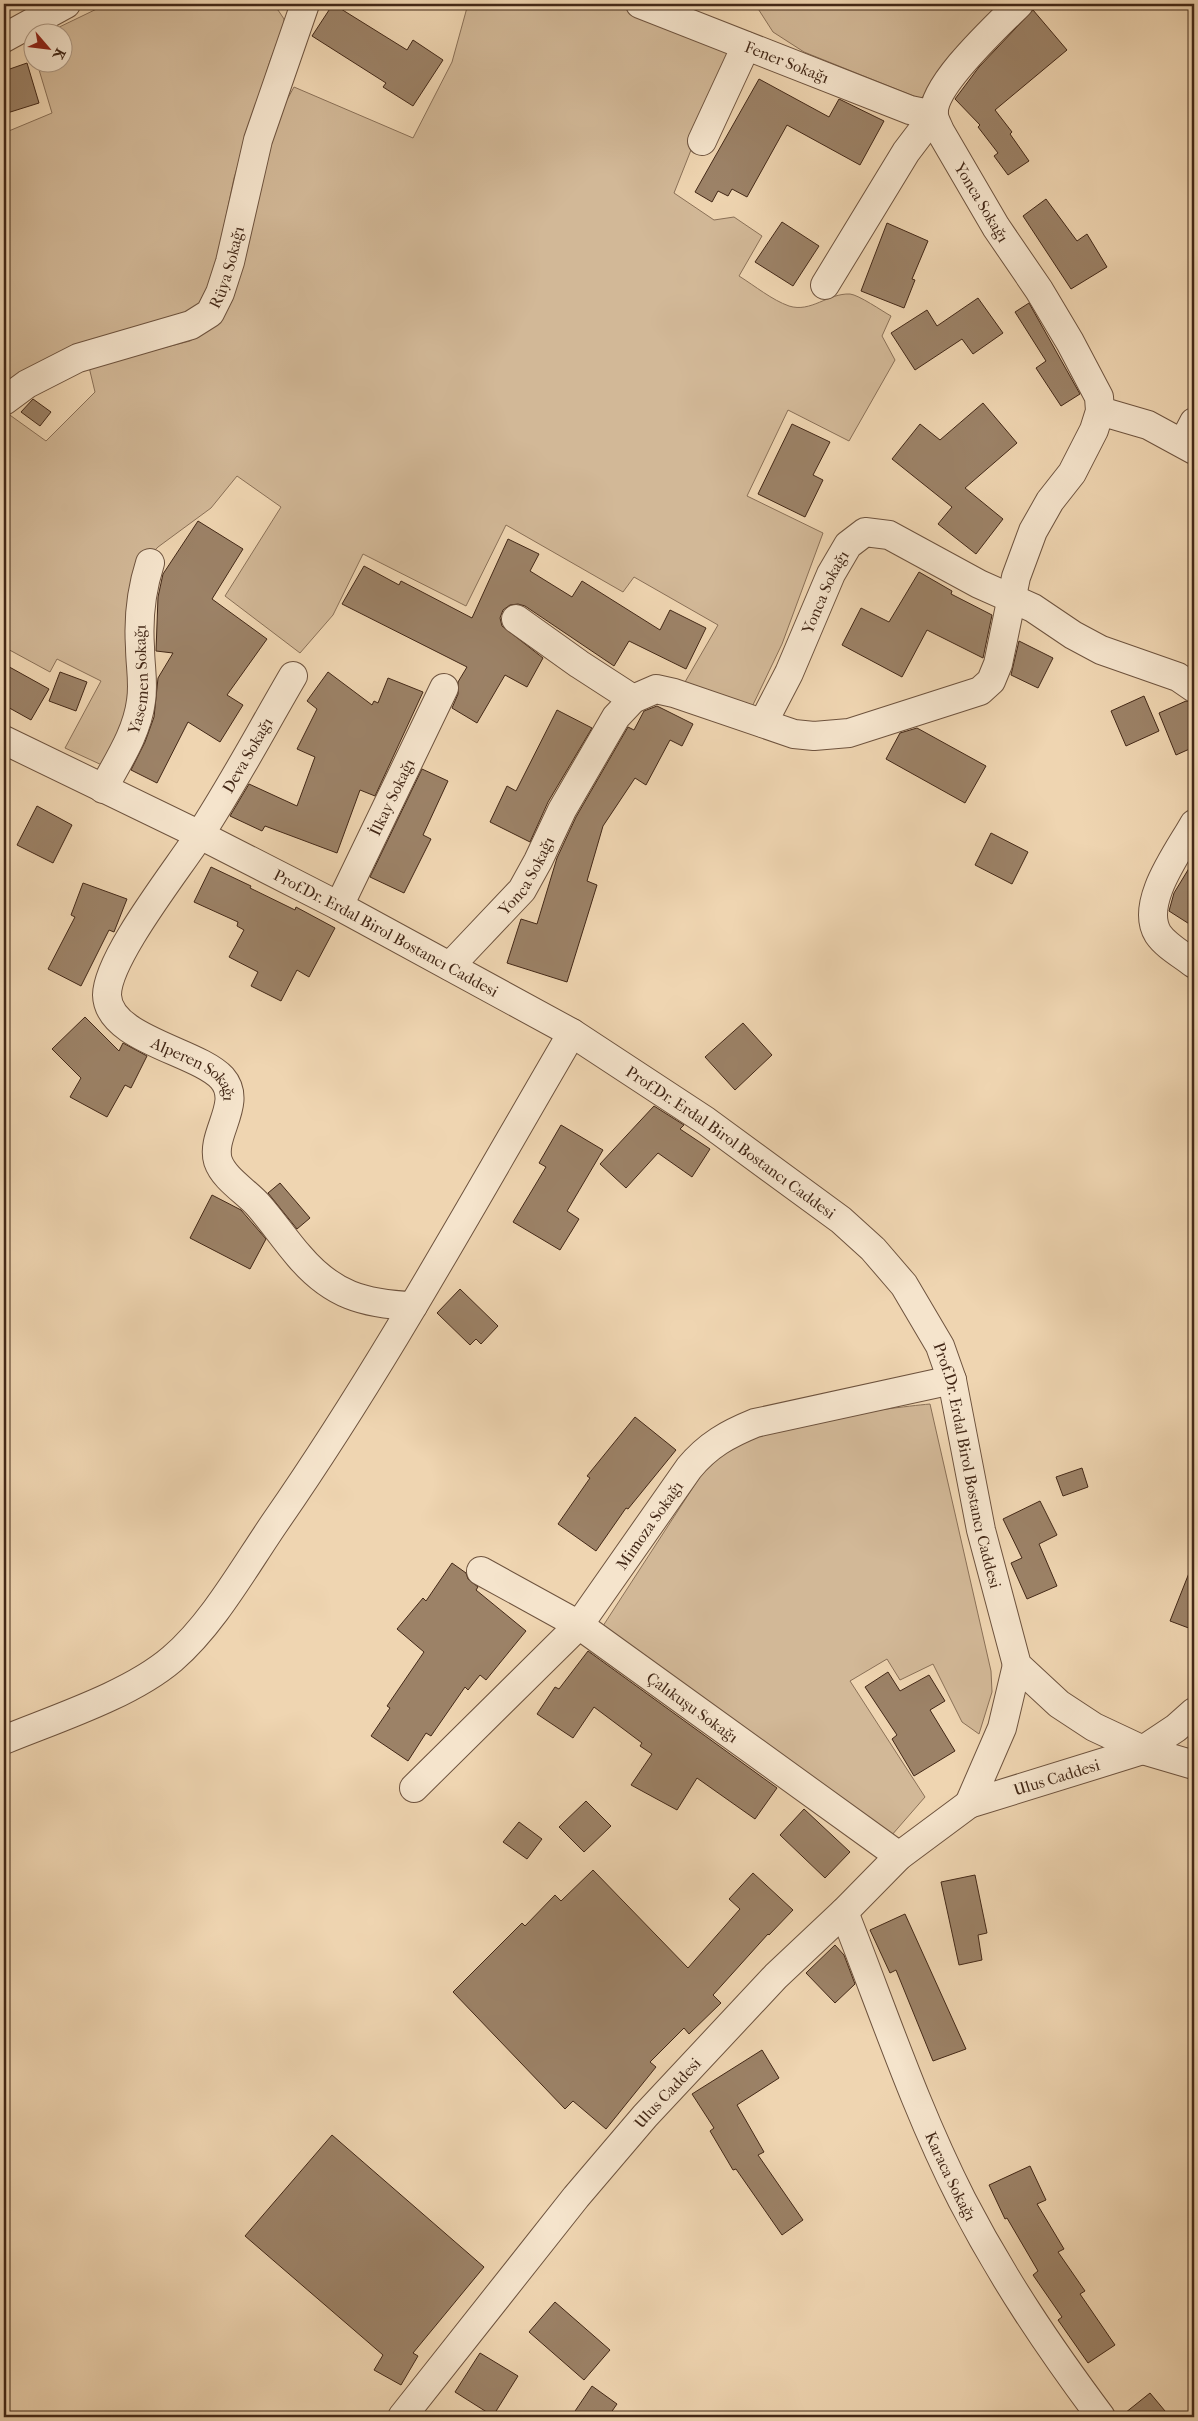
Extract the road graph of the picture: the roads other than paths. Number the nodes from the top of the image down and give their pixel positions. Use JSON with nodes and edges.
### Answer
{"nodes":[{"id":1,"x":66,"y":4,"type":"edge"},
{"id":2,"x":305,"y":4,"type":"edge"},
{"id":3,"x":640,"y":4,"type":"edge"},
{"id":4,"x":1019,"y":4,"type":"edge"},
{"id":5,"x":4,"y":38,"type":"edge"},
{"id":6,"x":746,"y":46,"type":"junction"},
{"id":7,"x":934,"y":115,"type":"junction"},
{"id":8,"x":702,"y":141,"type":"dead end"},
{"id":9,"x":825,"y":285,"type":"dead end"},
{"id":10,"x":4,"y":400,"type":"edge"},
{"id":11,"x":1100,"y":411,"type":"junction"},
{"id":12,"x":1191,"y":438,"type":"edge"},
{"id":13,"x":150,"y":563,"type":"dead end"},
{"id":14,"x":1011,"y":598,"type":"junction"},
{"id":15,"x":516,"y":619,"type":"dead end"},
{"id":16,"x":293,"y":676,"type":"dead end"},
{"id":17,"x":444,"y":688,"type":"dead end"},
{"id":18,"x":1194,"y":688,"type":"edge"},
{"id":19,"x":633,"y":699,"type":"junction"},
{"id":20,"x":762,"y":723,"type":"junction"},
{"id":21,"x":4,"y":740,"type":"edge"},
{"id":22,"x":103,"y":789,"type":"junction"},
{"id":23,"x":1194,"y":824,"type":"edge"},
{"id":24,"x":200,"y":835,"type":"junction"},
{"id":25,"x":339,"y":906,"type":"junction"},
{"id":26,"x":1194,"y":964,"type":"edge"},
{"id":27,"x":450,"y":966,"type":"junction"},
{"id":28,"x":572,"y":1033,"type":"junction"},
{"id":29,"x":413,"y":1306,"type":"junction"},
{"id":30,"x":952,"y":1380,"type":"junction"},
{"id":31,"x":481,"y":1571,"type":"dead end"},
{"id":32,"x":580,"y":1625,"type":"junction"},
{"id":33,"x":1017,"y":1665,"type":"junction"},
{"id":34,"x":1194,"y":1712,"type":"edge"},
{"id":35,"x":4,"y":1740,"type":"edge"},
{"id":36,"x":1143,"y":1750,"type":"junction"},
{"id":37,"x":1194,"y":1765,"type":"edge"},
{"id":38,"x":414,"y":1788,"type":"dead end"},
{"id":39,"x":969,"y":1804,"type":"junction"},
{"id":40,"x":899,"y":1856,"type":"junction"},
{"id":41,"x":844,"y":1912,"type":"junction"},
{"id":42,"x":402,"y":2417,"type":"edge"},
{"id":43,"x":1101,"y":2417,"type":"edge"}],
"edges":[{"from":1,"to":5,"type":"street"},
{"from":2,"to":10,"type":"street","name":"Rüya Sokağı"},
{"from":3,"to":6,"type":"street","name":"Fener Sokağı"},
{"from":4,"to":7,"type":"street"},
{"from":6,"to":7,"type":"street","name":"Fener Sokağı"},
{"from":6,"to":8,"type":"street"},
{"from":7,"to":9,"type":"street"},
{"from":7,"to":11,"type":"street","name":"Yonca Sokağı"},
{"from":11,"to":12,"type":"street"},
{"from":11,"to":14,"type":"street","name":"Yonca Sokağı"},
{"from":13,"to":22,"type":"street","name":"Yasemen Sokağı"},
{"from":14,"to":18,"type":"street","name":"Yonca Sokağı"},
{"from":14,"to":20,"type":"street","name":"Yonca Sokağı"},
{"from":14,"to":20,"type":"street","name":"Yonca Sokağı"},
{"from":15,"to":19,"type":"street"},
{"from":16,"to":24,"type":"street","name":"Deva Sokağı"},
{"from":17,"to":25,"type":"street","name":"İlkay Sokağı"},
{"from":19,"to":20,"type":"street","name":"Yonca Sokağı"},
{"from":19,"to":27,"type":"street","name":"Yonca Sokağı"},
{"from":21,"to":22,"type":"street","name":"Prof.Dr. Erdal Birol Bostancı Caddesi"},
{"from":22,"to":24,"type":"street","name":"Prof.Dr. Erdal Birol Bostancı Caddesi"},
{"from":23,"to":26,"type":"street"},
{"from":24,"to":25,"type":"street","name":"Prof.Dr. Erdal Birol Bostancı Caddesi"},
{"from":24,"to":29,"type":"street","name":"Alperen Sokağı"},
{"from":25,"to":27,"type":"street","name":"Prof.Dr. Erdal Birol Bostancı Caddesi"},
{"from":27,"to":28,"type":"street","name":"Prof.Dr. Erdal Birol Bostancı Caddesi"},
{"from":28,"to":29,"type":"street"},
{"from":28,"to":30,"type":"street","name":"Prof.Dr. Erdal Birol Bostancı Caddesi"},
{"from":29,"to":35,"type":"street"},
{"from":30,"to":32,"type":"street","name":"Mimoza Sokağı"},
{"from":30,"to":33,"type":"street","name":"Prof.Dr. Erdal Birol Bostancı Caddesi"},
{"from":31,"to":32,"type":"street","name":"Çalıkuşu Sokağı"},
{"from":32,"to":38,"type":"street","name":"Mimoza Sokağı"},
{"from":32,"to":40,"type":"street","name":"Çalıkuşu Sokağı"},
{"from":33,"to":36,"type":"street"},
{"from":33,"to":39,"type":"street","name":"Ulus Caddesi"},
{"from":34,"to":36,"type":"street","name":"Ulus Caddesi"},
{"from":36,"to":37,"type":"street"},
{"from":36,"to":39,"type":"street","name":"Ulus Caddesi"},
{"from":39,"to":40,"type":"street","name":"Ulus Caddesi"},
{"from":40,"to":41,"type":"street","name":"Ulus Caddesi"},
{"from":41,"to":42,"type":"street","name":"Ulus Caddesi"},
{"from":41,"to":43,"type":"street","name":"Karaca Sokağı"}]}
